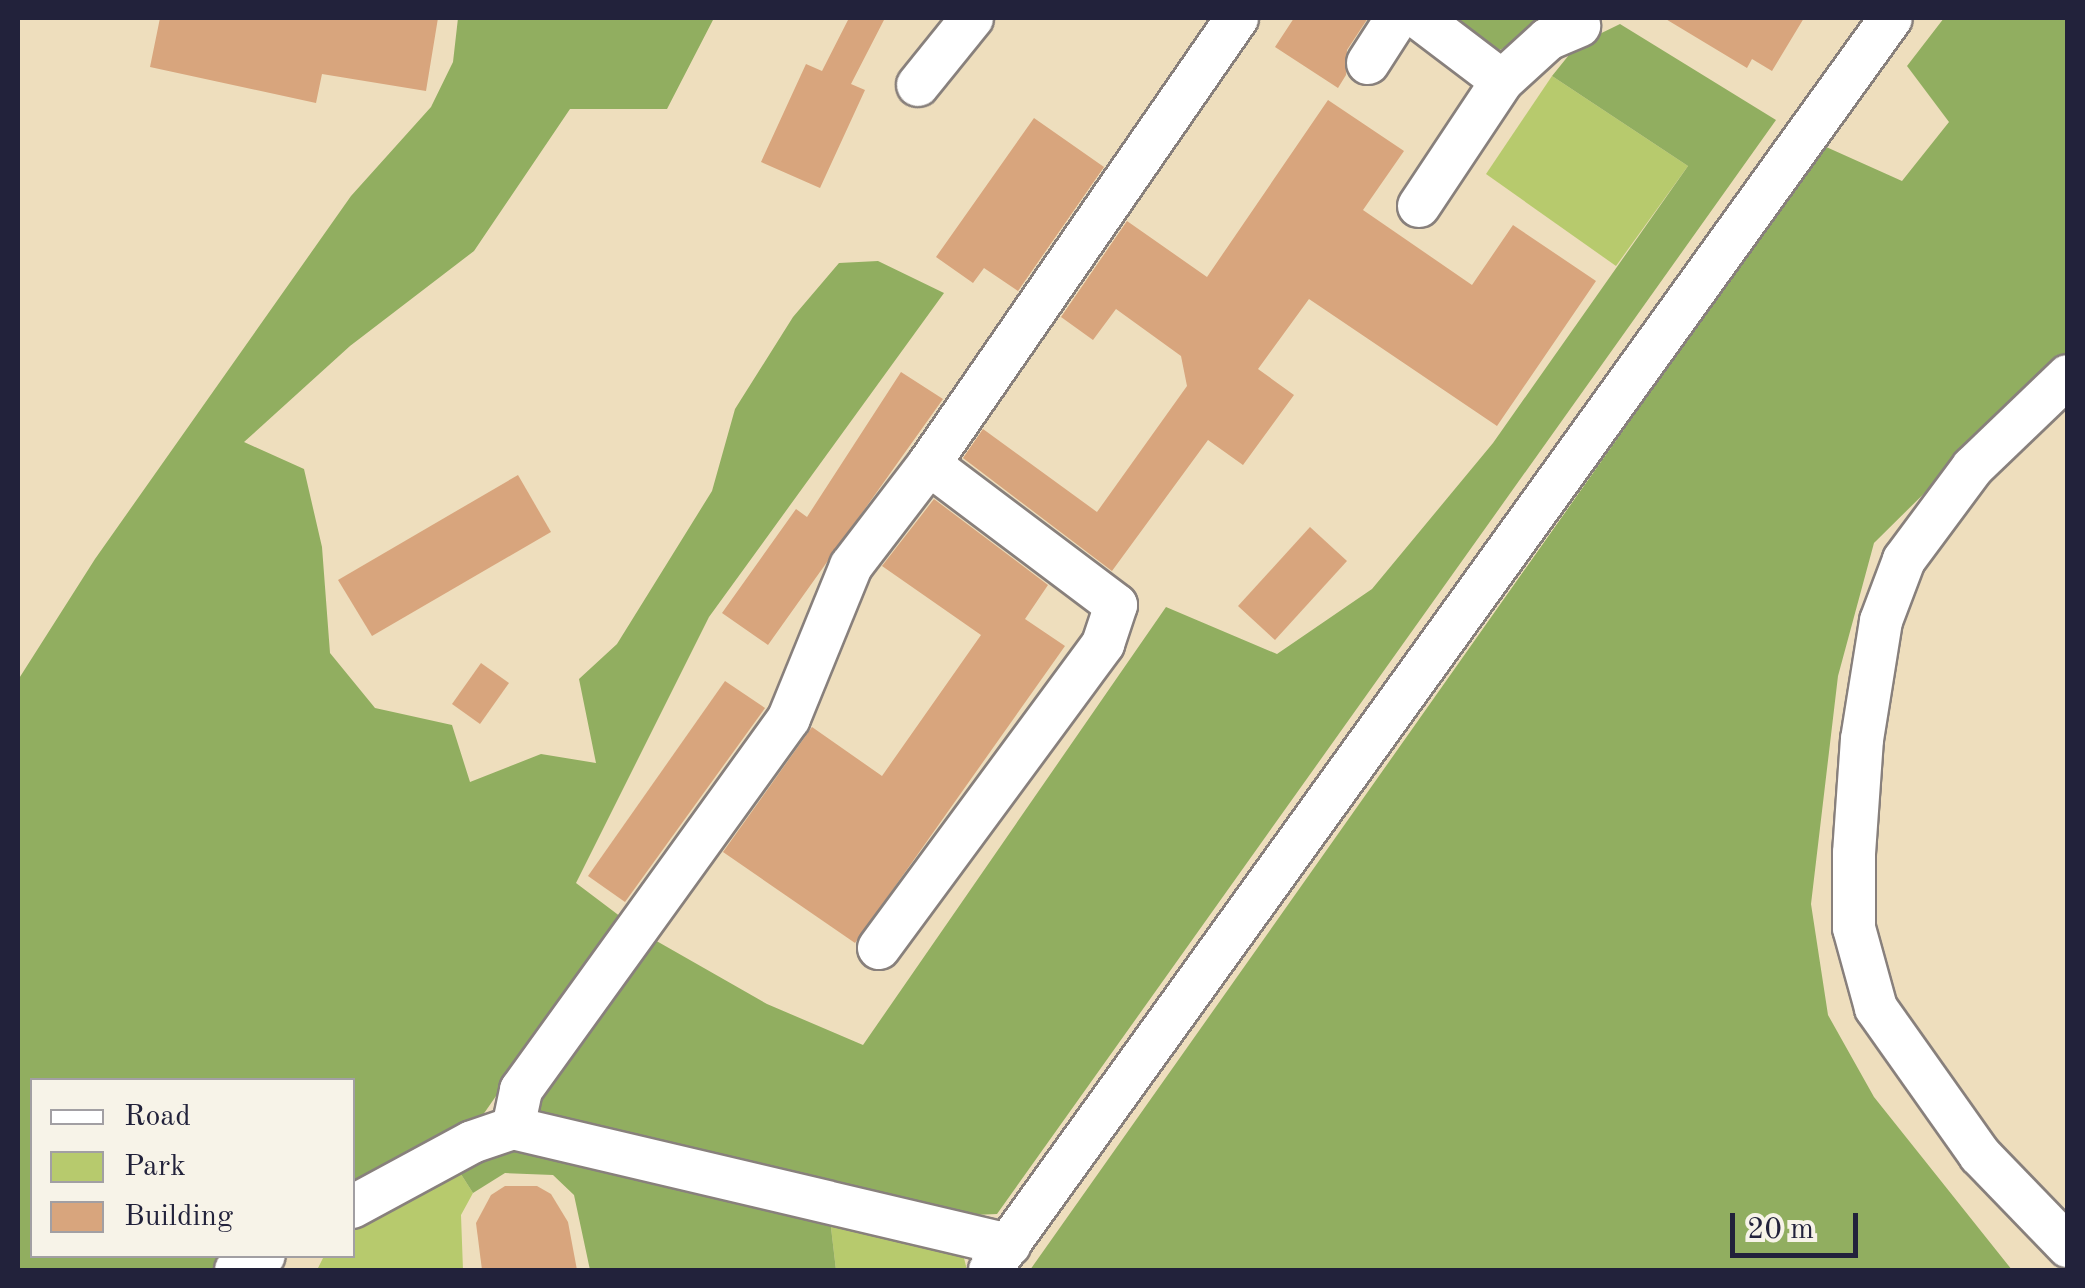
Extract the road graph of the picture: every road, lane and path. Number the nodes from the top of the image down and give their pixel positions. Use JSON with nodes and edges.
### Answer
{"nodes":[{"id":1,"x":972,"y":18,"type":"edge"},
{"id":2,"x":1237,"y":18,"type":"edge"},
{"id":3,"x":1397,"y":18,"type":"edge"},
{"id":4,"x":1418,"y":18,"type":"edge"},
{"id":5,"x":1891,"y":18,"type":"edge"},
{"id":6,"x":1580,"y":26,"type":"dead end"},
{"id":7,"x":1368,"y":62,"type":"dead end"},
{"id":8,"x":1502,"y":81,"type":"junction"},
{"id":9,"x":918,"y":85,"type":"dead end"},
{"id":10,"x":1419,"y":206,"type":"dead end"},
{"id":11,"x":2068,"y":376,"type":"edge"},
{"id":12,"x":929,"y":464,"type":"junction"},
{"id":13,"x":879,"y":948,"type":"dead end"},
{"id":14,"x":513,"y":1128,"type":"junction"},
{"id":15,"x":355,"y":1205,"type":"edge"},
{"id":16,"x":2068,"y":1246,"type":"edge"},
{"id":17,"x":260,"y":1258,"type":"edge"},
{"id":18,"x":999,"y":1258,"type":"edge"},
{"id":19,"x":236,"y":1270,"type":"edge"}],
"edges":[{"from":1,"to":9,"type":"street"},
{"from":2,"to":12,"type":"street"},
{"from":3,"to":7,"type":"street"},
{"from":4,"to":8,"type":"street"},
{"from":5,"to":18,"type":"street"},
{"from":6,"to":8,"type":"street"},
{"from":8,"to":10,"type":"street"},
{"from":11,"to":16,"type":"street"},
{"from":12,"to":13,"type":"street"},
{"from":12,"to":14,"type":"street"},
{"from":14,"to":15,"type":"street"},
{"from":14,"to":18,"type":"street"},
{"from":17,"to":19,"type":"street"}]}
